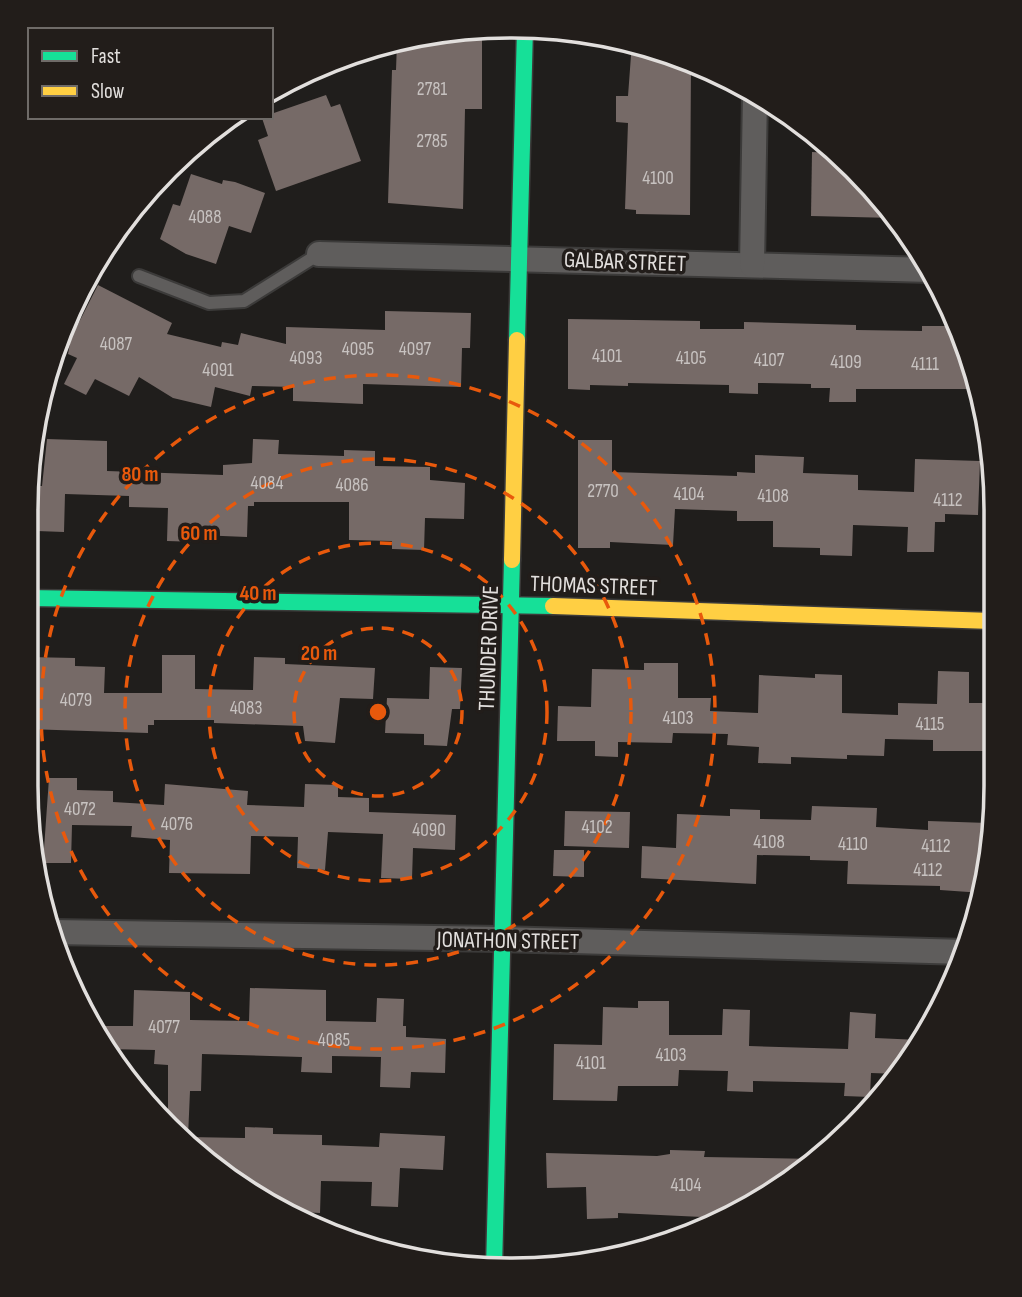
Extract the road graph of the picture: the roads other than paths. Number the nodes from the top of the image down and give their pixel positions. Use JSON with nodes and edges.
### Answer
{"nodes":[{"id":1,"x":525,"y":39,"type":"edge"},
{"id":2,"x":755,"y":107,"type":"edge"},
{"id":3,"x":319,"y":254,"type":"joint"},
{"id":4,"x":518,"y":258,"type":"junction"},
{"id":5,"x":752,"y":265,"type":"junction"},
{"id":6,"x":917,"y":270,"type":"edge"},
{"id":7,"x":139,"y":276,"type":"dead end"},
{"id":8,"x":38,"y":598,"type":"edge"},
{"id":9,"x":512,"y":606,"type":"junction"},
{"id":10,"x":984,"y":621,"type":"edge"},
{"id":11,"x":62,"y":932,"type":"edge"},
{"id":12,"x":502,"y":939,"type":"junction"},
{"id":13,"x":953,"y":952,"type":"edge"},
{"id":14,"x":494,"y":1257,"type":"edge"}],
"edges":[{"from":1,"to":4,"type":"street","name":"THUNDER DRIVE"},
{"from":2,"to":5,"type":"street"},
{"from":3,"to":4,"type":"street","name":"GALBAR STREET"},
{"from":3,"to":7,"type":"lane"},
{"from":4,"to":5,"type":"street","name":"GALBAR STREET"},
{"from":4,"to":9,"type":"street","name":"THUNDER DRIVE"},
{"from":5,"to":6,"type":"street","name":"GALBAR STREET"},
{"from":8,"to":9,"type":"street","name":"THOMAS STREET"},
{"from":9,"to":10,"type":"street","name":"THOMAS STREET"},
{"from":9,"to":12,"type":"street","name":"THUNDER DRIVE"},
{"from":11,"to":12,"type":"street","name":"JONATHON STREET"},
{"from":12,"to":13,"type":"street","name":"JONATHON STREET"},
{"from":12,"to":14,"type":"street","name":"THUNDER DRIVE"}]}
